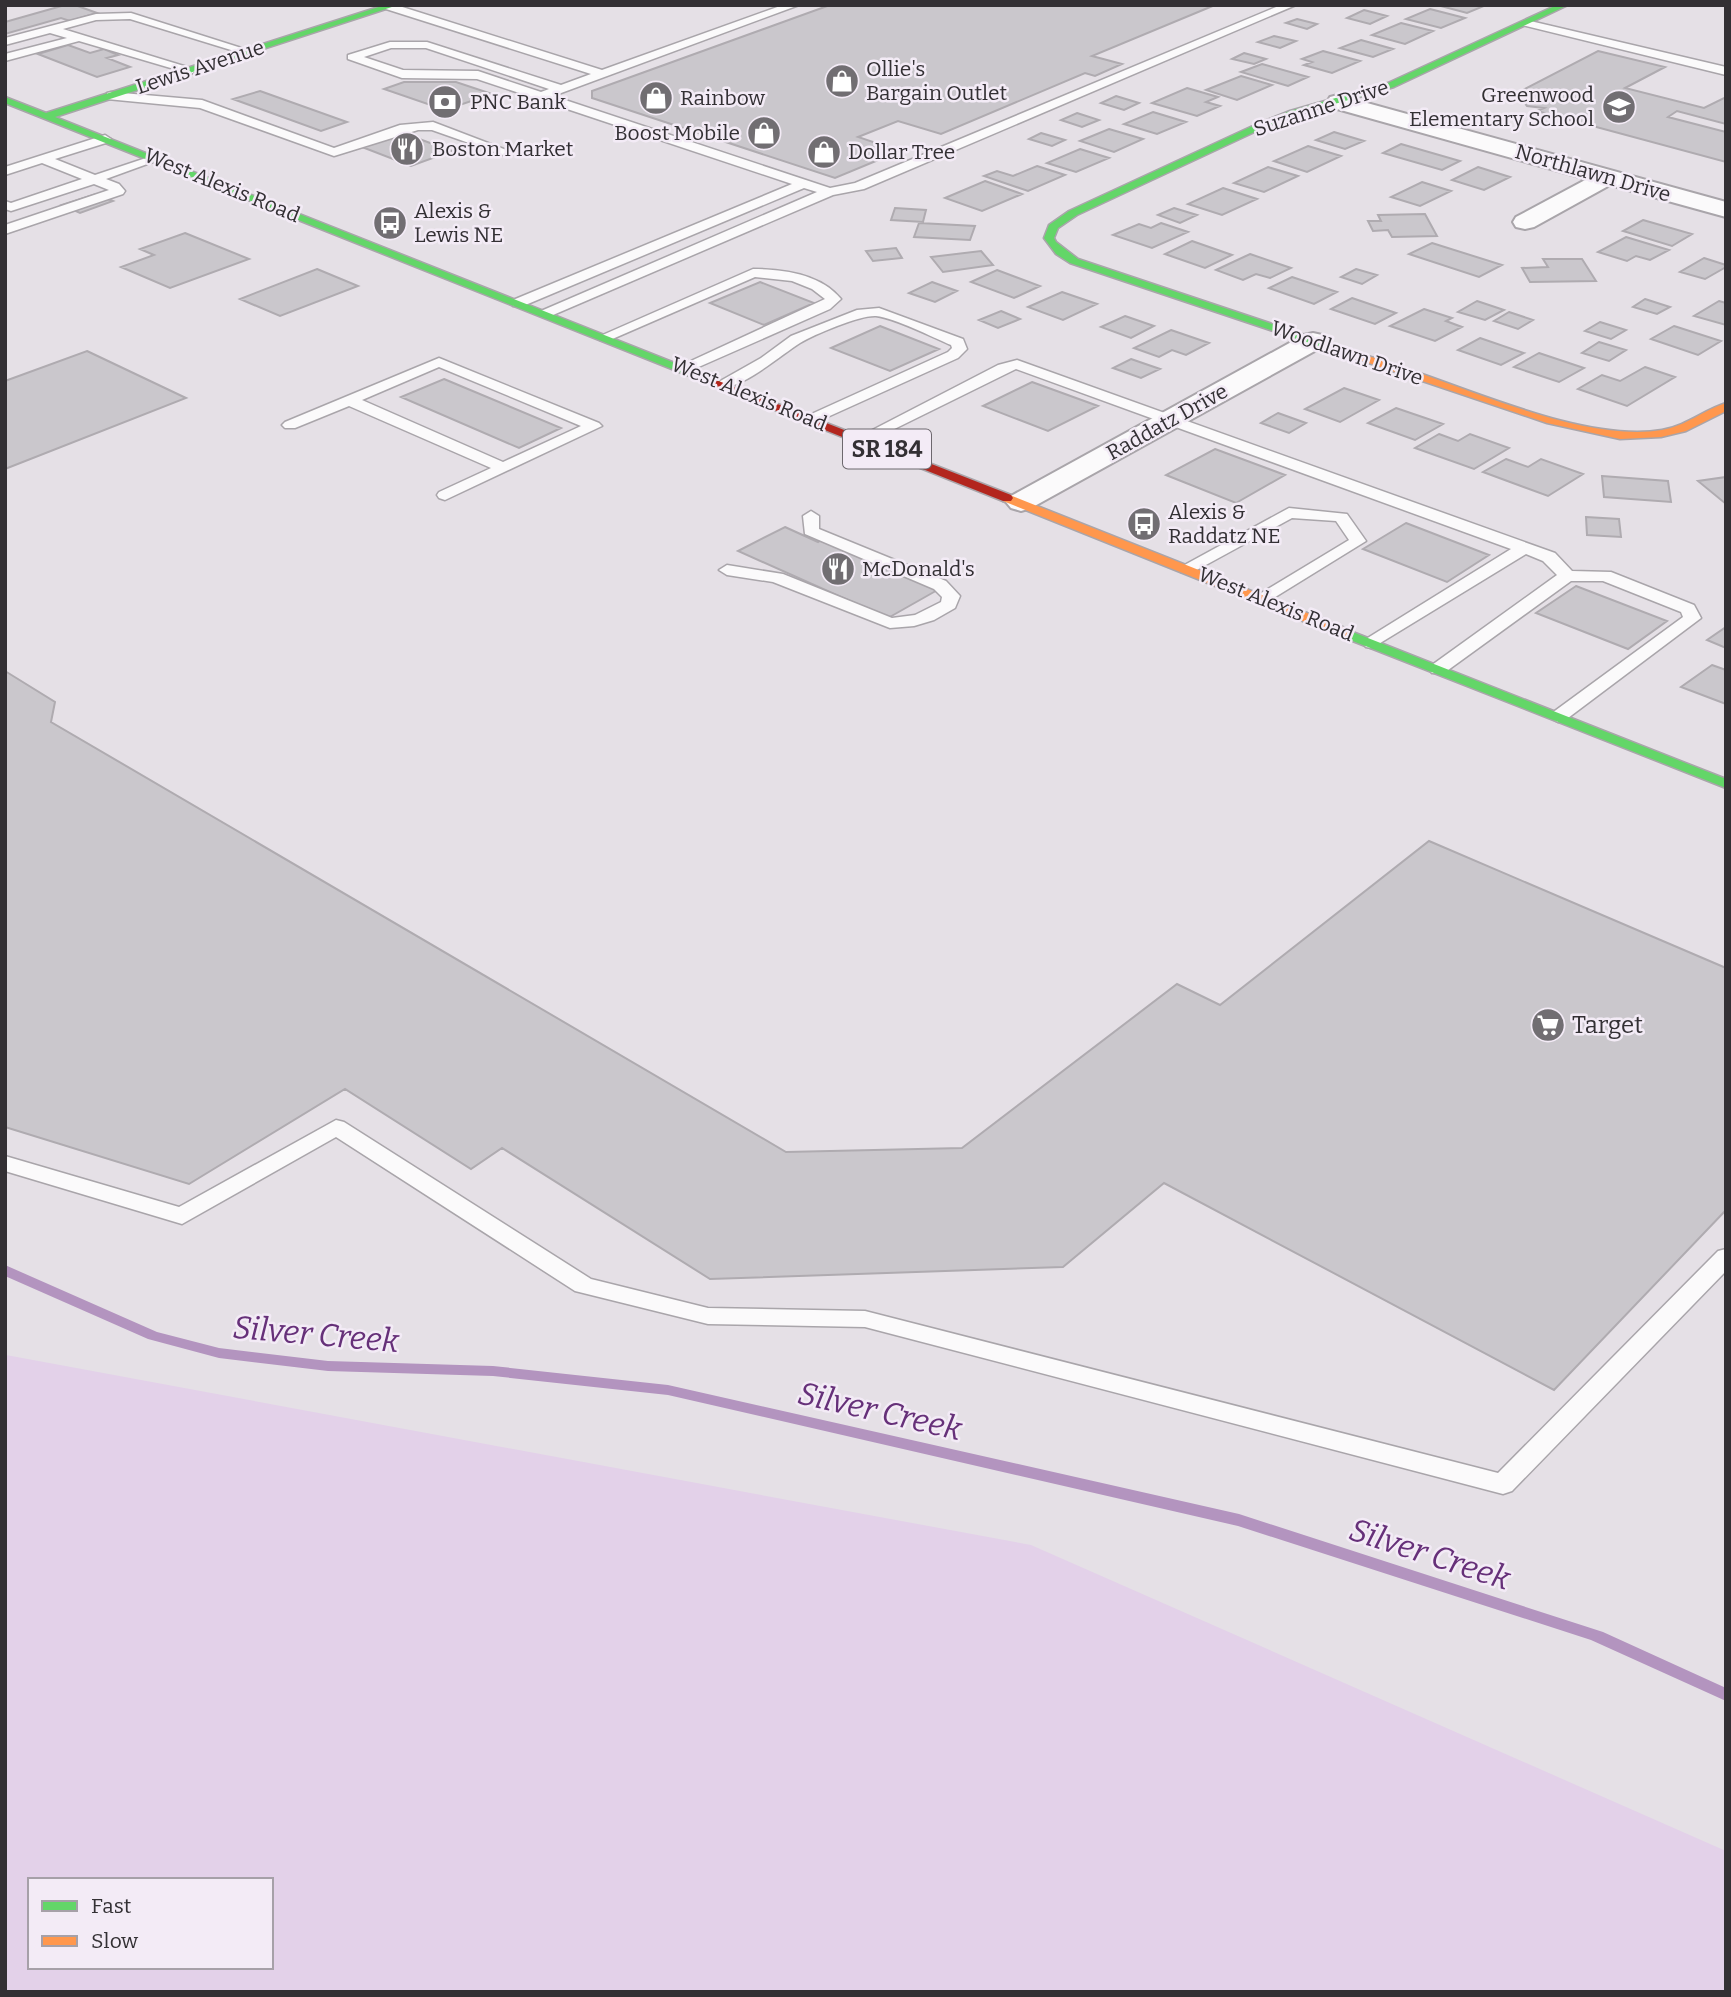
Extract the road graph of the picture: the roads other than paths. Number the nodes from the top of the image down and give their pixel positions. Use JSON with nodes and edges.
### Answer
{"nodes":[{"id":1,"x":794,"y":5,"type":"edge"},
{"id":2,"x":1291,"y":5,"type":"edge"},
{"id":3,"x":1564,"y":5,"type":"edge"},
{"id":4,"x":378,"y":8,"type":"edge"},
{"id":5,"x":1526,"y":23,"type":"junction"},
{"id":6,"x":50,"y":29,"type":"junction"},
{"id":7,"x":78,"y":38,"type":"junction"},
{"id":8,"x":5,"y":42,"type":"edge"},
{"id":9,"x":248,"y":52,"type":"junction"},
{"id":10,"x":5,"y":59,"type":"edge"},
{"id":11,"x":5,"y":67,"type":"edge"},
{"id":12,"x":191,"y":70,"type":"junction"},
{"id":13,"x":1726,"y":71,"type":"edge"},
{"id":14,"x":603,"y":74,"type":"junction"},
{"id":15,"x":579,"y":82,"type":"junction"},
{"id":16,"x":561,"y":89,"type":"junction"},
{"id":17,"x":111,"y":96,"type":"junction"},
{"id":18,"x":541,"y":96,"type":"junction"},
{"id":19,"x":5,"y":100,"type":"edge"},
{"id":20,"x":1338,"y":102,"type":"junction"},
{"id":21,"x":47,"y":116,"type":"junction"},
{"id":22,"x":26,"y":123,"type":"dead end"},
{"id":23,"x":105,"y":139,"type":"junction"},
{"id":24,"x":503,"y":151,"type":"dead end"},
{"id":25,"x":43,"y":159,"type":"junction"},
{"id":26,"x":155,"y":159,"type":"junction"},
{"id":27,"x":5,"y":171,"type":"edge"},
{"id":28,"x":1607,"y":177,"type":"junction"},
{"id":29,"x":95,"y":180,"type":"junction"},
{"id":30,"x":803,"y":184,"type":"junction"},
{"id":31,"x":829,"y":192,"type":"junction"},
{"id":32,"x":5,"y":205,"type":"edge"},
{"id":33,"x":1726,"y":210,"type":"edge"},
{"id":34,"x":1525,"y":222,"type":"dead end"},
{"id":35,"x":5,"y":230,"type":"edge"},
{"id":36,"x":1049,"y":238,"type":"joint"},
{"id":37,"x":518,"y":303,"type":"junction"},
{"id":38,"x":546,"y":314,"type":"junction"},
{"id":39,"x":804,"y":316,"type":"junction"},
{"id":40,"x":828,"y":326,"type":"junction"},
{"id":41,"x":605,"y":337,"type":"junction"},
{"id":42,"x":1313,"y":341,"type":"junction"},
{"id":43,"x":685,"y":369,"type":"junction"},
{"id":44,"x":722,"y":384,"type":"junction"},
{"id":45,"x":349,"y":400,"type":"junction"},
{"id":46,"x":1726,"y":406,"type":"edge"},
{"id":47,"x":812,"y":419,"type":"junction"},
{"id":48,"x":1172,"y":419,"type":"junction"},
{"id":49,"x":290,"y":425,"type":"dead end"},
{"id":50,"x":863,"y":439,"type":"junction"},
{"id":51,"x":505,"y":468,"type":"junction"},
{"id":52,"x":445,"y":495,"type":"dead end"},
{"id":53,"x":1377,"y":495,"type":"junction"},
{"id":54,"x":1021,"y":502,"type":"junction"},
{"id":55,"x":811,"y":516,"type":"dead end"},
{"id":56,"x":1341,"y":517,"type":"junction"},
{"id":57,"x":1524,"y":548,"type":"junction"},
{"id":58,"x":1187,"y":568,"type":"junction"},
{"id":59,"x":727,"y":570,"type":"dead end"},
{"id":60,"x":1567,"y":576,"type":"junction"},
{"id":61,"x":1264,"y":599,"type":"junction"},
{"id":62,"x":1372,"y":642,"type":"junction"},
{"id":63,"x":1438,"y":669,"type":"junction"},
{"id":64,"x":1558,"y":717,"type":"junction"},
{"id":65,"x":1726,"y":784,"type":"edge"},
{"id":66,"x":5,"y":1163,"type":"edge"},
{"id":67,"x":1726,"y":1257,"type":"edge"}],
"edges":[{"from":1,"to":14,"type":"lane"},
{"from":2,"to":31,"type":"lane"},
{"from":3,"to":5,"type":"main road","name":"Suzanne Drive"},
{"from":4,"to":9,"type":"main road","name":"Lewis Avenue"},
{"from":4,"to":14,"type":"lane"},
{"from":4,"to":15,"type":"lane"},
{"from":5,"to":13,"type":"lane"},
{"from":5,"to":20,"type":"main road","name":"Suzanne Drive"},
{"from":6,"to":7,"type":"lane"},
{"from":6,"to":8,"type":"lane"},
{"from":6,"to":9,"type":"lane"},
{"from":7,"to":10,"type":"lane"},
{"from":7,"to":12,"type":"lane"},
{"from":9,"to":12,"type":"main road","name":"Lewis Avenue"},
{"from":10,"to":11,"type":"lane"},
{"from":12,"to":17,"type":"main road","name":"Lewis Avenue"},
{"from":14,"to":15,"type":"lane"},
{"from":15,"to":16,"type":"lane"},
{"from":16,"to":18,"type":"lane"},
{"from":16,"to":18,"type":"lane"},
{"from":17,"to":21,"type":"main road","name":"Lewis Avenue"},
{"from":17,"to":24,"type":"lane"},
{"from":18,"to":30,"type":"lane"},
{"from":19,"to":21,"type":"main road","name":"West Alexis Road","number":"SR 184"},
{"from":20,"to":28,"type":"street","name":"Northlawn Drive"},
{"from":20,"to":36,"type":"main road","name":"Suzanne Drive"},
{"from":21,"to":22,"type":"main road","name":"Lewis Avenue"},
{"from":21,"to":23,"type":"main road","name":"West Alexis Road","number":"SR 184"},
{"from":23,"to":25,"type":"lane"},
{"from":23,"to":26,"type":"main road","name":"West Alexis Road","number":"SR 184"},
{"from":25,"to":27,"type":"lane"},
{"from":25,"to":29,"type":"lane"},
{"from":26,"to":29,"type":"lane"},
{"from":26,"to":37,"type":"main road","name":"West Alexis Road","number":"SR 184"},
{"from":28,"to":33,"type":"street","name":"Northlawn Drive"},
{"from":28,"to":34,"type":"street"},
{"from":29,"to":32,"type":"lane"},
{"from":29,"to":35,"type":"lane"},
{"from":30,"to":31,"type":"lane"},
{"from":30,"to":37,"type":"lane"},
{"from":31,"to":38,"type":"lane"},
{"from":36,"to":42,"type":"main road","name":"Woodlawn Drive"},
{"from":37,"to":38,"type":"main road","name":"West Alexis Road","number":"SR 184"},
{"from":38,"to":41,"type":"main road","name":"West Alexis Road","number":"SR 184"},
{"from":39,"to":40,"type":"lane"},
{"from":39,"to":41,"type":"lane"},
{"from":39,"to":43,"type":"lane"},
{"from":40,"to":44,"type":"lane"},
{"from":40,"to":47,"type":"lane"},
{"from":41,"to":43,"type":"main road","name":"West Alexis Road","number":"SR 184"},
{"from":42,"to":46,"type":"main road","name":"Woodlawn Drive"},
{"from":42,"to":48,"type":"street","name":"Raddatz Drive"},
{"from":43,"to":44,"type":"main road","name":"West Alexis Road","number":"SR 184"},
{"from":44,"to":47,"type":"main road","name":"West Alexis Road","number":"SR 184"},
{"from":45,"to":49,"type":"lane"},
{"from":45,"to":51,"type":"lane"},
{"from":45,"to":51,"type":"lane"},
{"from":47,"to":50,"type":"main road","name":"West Alexis Road","number":"SR 184"},
{"from":48,"to":50,"type":"lane"},
{"from":48,"to":53,"type":"lane"},
{"from":48,"to":54,"type":"street","name":"Raddatz Drive"},
{"from":50,"to":54,"type":"main road","name":"West Alexis Road","number":"SR 184"},
{"from":51,"to":52,"type":"lane"},
{"from":53,"to":56,"type":"lane"},
{"from":53,"to":57,"type":"lane"},
{"from":54,"to":58,"type":"main road","name":"West Alexis Road","number":"SR 184"},
{"from":55,"to":59,"type":"lane"},
{"from":56,"to":58,"type":"lane"},
{"from":56,"to":61,"type":"lane"},
{"from":57,"to":60,"type":"lane"},
{"from":57,"to":62,"type":"lane"},
{"from":58,"to":61,"type":"main road","name":"West Alexis Road","number":"SR 184"},
{"from":60,"to":63,"type":"lane"},
{"from":60,"to":64,"type":"lane"},
{"from":61,"to":62,"type":"main road","name":"West Alexis Road","number":"SR 184"},
{"from":62,"to":63,"type":"main road","name":"West Alexis Road","number":"SR 184"},
{"from":63,"to":64,"type":"main road","name":"West Alexis Road","number":"SR 184"},
{"from":64,"to":65,"type":"main road","name":"West Alexis Road","number":"SR 184"},
{"from":66,"to":67,"type":"lane"}]}
